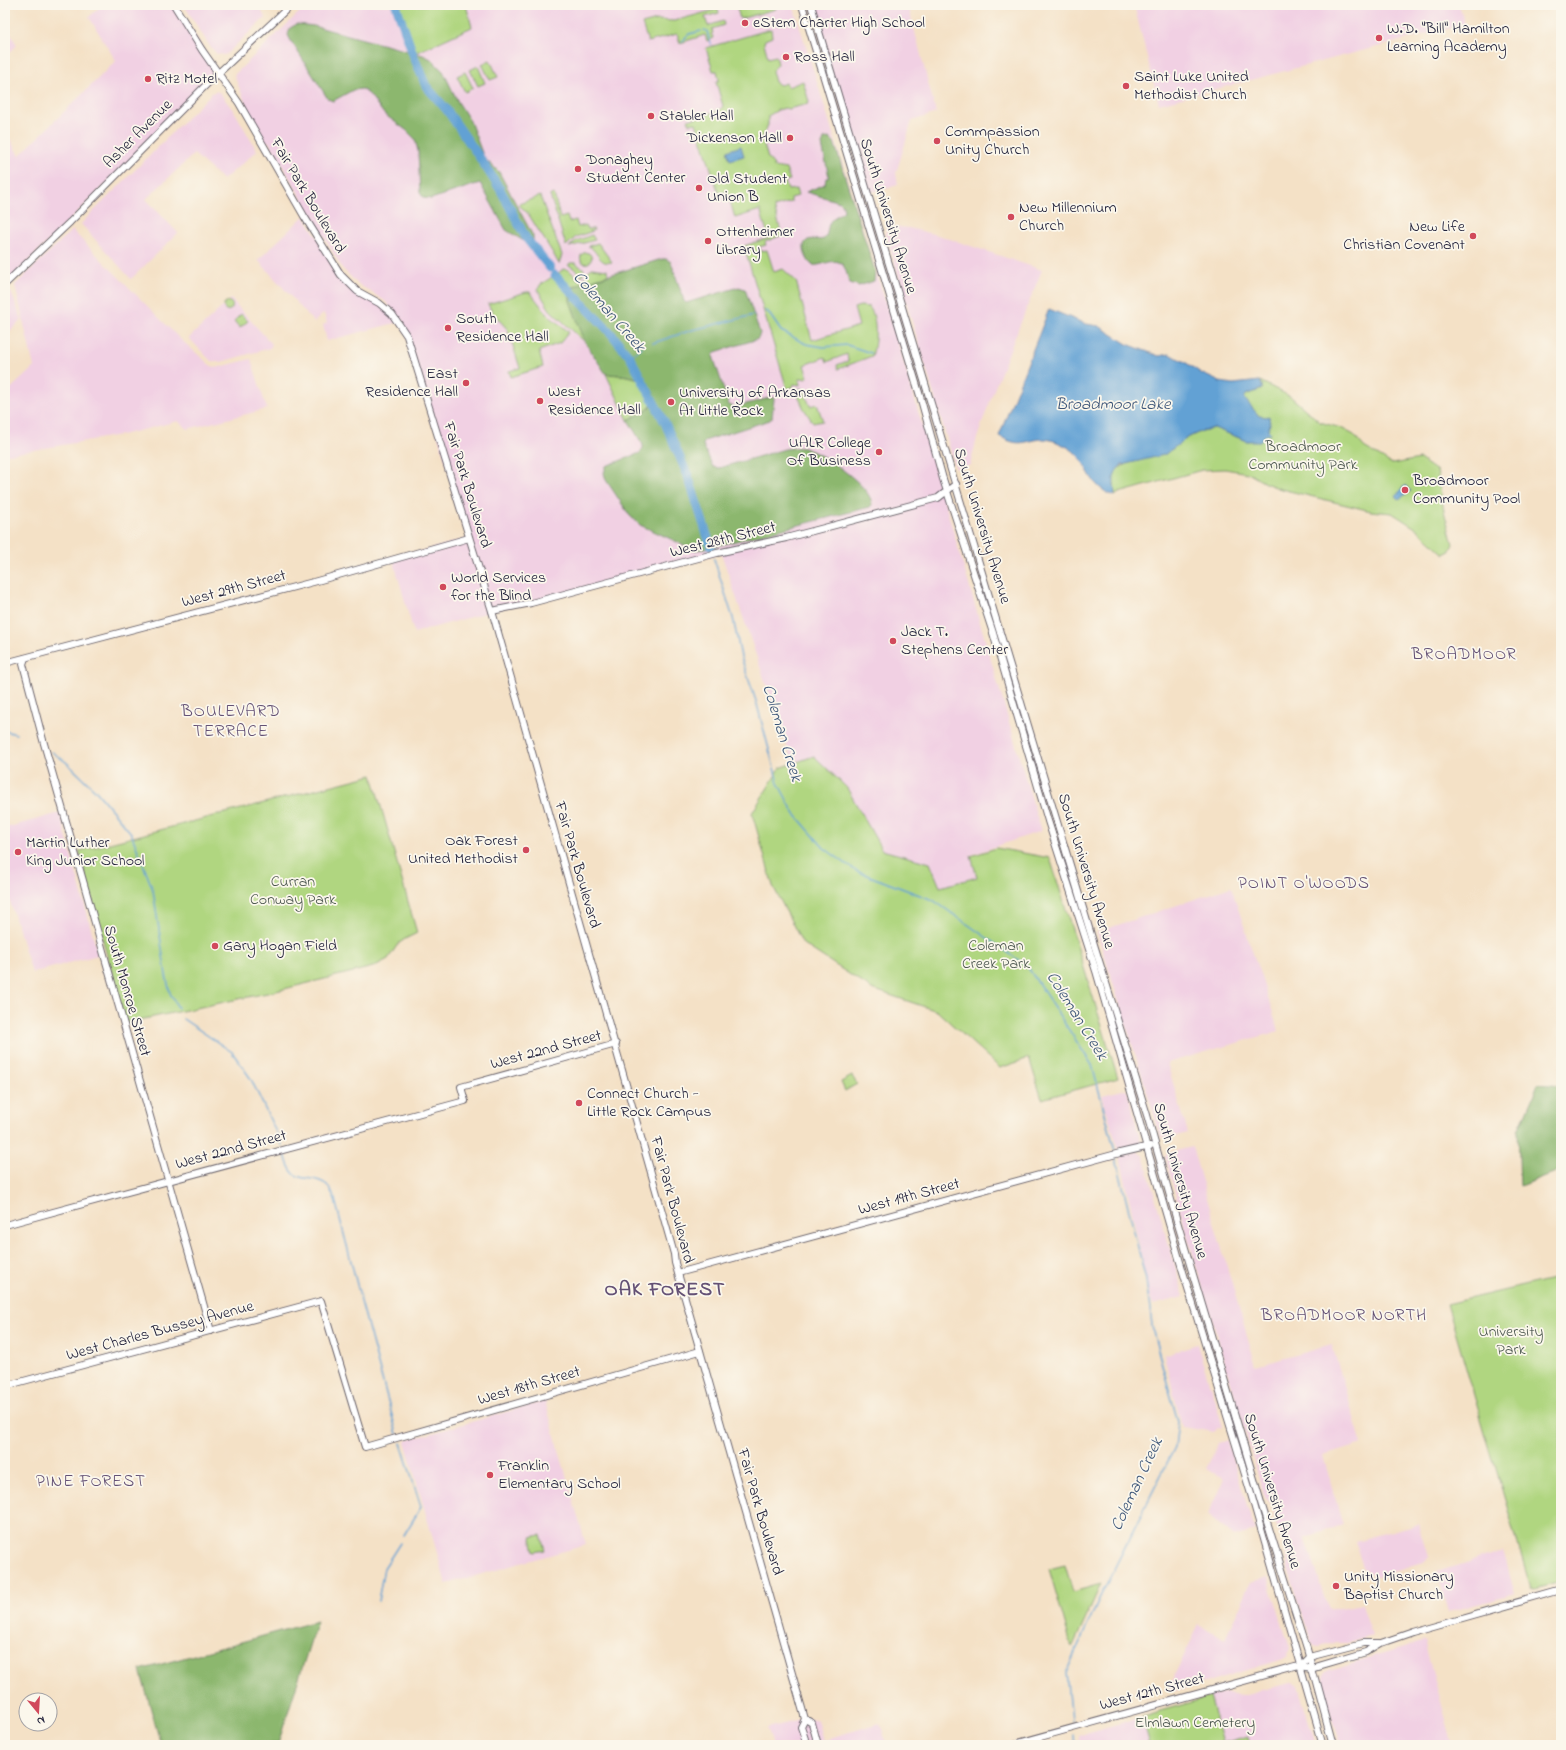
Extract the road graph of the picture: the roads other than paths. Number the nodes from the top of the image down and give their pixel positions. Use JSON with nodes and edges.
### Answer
{"nodes":[{"id":1,"x":174,"y":5,"type":"edge"},
{"id":2,"x":291,"y":5,"type":"edge"},
{"id":3,"x":802,"y":5,"type":"edge"},
{"id":4,"x":811,"y":5,"type":"edge"},
{"id":5,"x":218,"y":73,"type":"junction"},
{"id":6,"x":5,"y":284,"type":"edge"},
{"id":7,"x":956,"y":484,"type":"junction"},
{"id":8,"x":946,"y":490,"type":"junction"},
{"id":9,"x":469,"y":538,"type":"junction"},
{"id":10,"x":492,"y":611,"type":"junction"},
{"id":11,"x":25,"y":658,"type":"junction"},
{"id":12,"x":5,"y":663,"type":"edge"},
{"id":13,"x":616,"y":1044,"type":"junction"},
{"id":14,"x":1156,"y":1146,"type":"junction"},
{"id":15,"x":1147,"y":1147,"type":"junction"},
{"id":16,"x":168,"y":1180,"type":"junction"},
{"id":17,"x":5,"y":1225,"type":"edge"},
{"id":18,"x":678,"y":1273,"type":"junction"},
{"id":19,"x":211,"y":1331,"type":"junction"},
{"id":20,"x":700,"y":1351,"type":"junction"},
{"id":21,"x":5,"y":1386,"type":"edge"},
{"id":22,"x":365,"y":1447,"type":"joint"},
{"id":23,"x":1561,"y":1590,"type":"edge"},
{"id":24,"x":1381,"y":1643,"type":"junction"},
{"id":25,"x":1309,"y":1657,"type":"junction"},
{"id":26,"x":1300,"y":1666,"type":"junction"},
{"id":27,"x":1312,"y":1668,"type":"junction"},
{"id":28,"x":805,"y":1719,"type":"junction"},
{"id":29,"x":807,"y":1745,"type":"edge"},
{"id":30,"x":818,"y":1745,"type":"edge"},
{"id":31,"x":1011,"y":1745,"type":"edge"},
{"id":32,"x":1323,"y":1745,"type":"edge"},
{"id":33,"x":1333,"y":1745,"type":"edge"}],
"edges":[{"from":1,"to":5,"type":"street","name":"Fair Park Boulevard"},
{"from":2,"to":5,"type":"street","name":"Asher Avenue"},
{"from":3,"to":8,"type":"street","name":"South University Avenue"},
{"from":4,"to":7,"type":"street","name":"South University Avenue"},
{"from":5,"to":6,"type":"street","name":"Asher Avenue"},
{"from":5,"to":9,"type":"street","name":"Fair Park Boulevard"},
{"from":7,"to":8,"type":"street","name":"West 28th Street"},
{"from":7,"to":14,"type":"street","name":"South University Avenue"},
{"from":8,"to":10,"type":"street","name":"West 28th Street"},
{"from":8,"to":15,"type":"street","name":"South University Avenue"},
{"from":9,"to":10,"type":"street","name":"Fair Park Boulevard"},
{"from":9,"to":11,"type":"street","name":"West 29th Street"},
{"from":10,"to":13,"type":"street","name":"Fair Park Boulevard"},
{"from":11,"to":12,"type":"street","name":"West 29th Street"},
{"from":11,"to":16,"type":"street","name":"South Monroe Street"},
{"from":13,"to":16,"type":"street","name":"West 22nd Street"},
{"from":13,"to":18,"type":"street","name":"Fair Park Boulevard"},
{"from":14,"to":15,"type":"street","name":"West 19th Street"},
{"from":14,"to":25,"type":"street","name":"South University Avenue"},
{"from":15,"to":18,"type":"street","name":"West 19th Street"},
{"from":15,"to":26,"type":"street","name":"South University Avenue"},
{"from":16,"to":17,"type":"street","name":"West 22nd Street"},
{"from":16,"to":19,"type":"street","name":"South Monroe Street"},
{"from":18,"to":20,"type":"street","name":"Fair Park Boulevard"},
{"from":19,"to":21,"type":"street","name":"West Charles Bussey Avenue"},
{"from":19,"to":22,"type":"street","name":"West Charles Bussey Avenue"},
{"from":20,"to":22,"type":"street","name":"West 18th Street"},
{"from":20,"to":28,"type":"street","name":"Fair Park Boulevard"},
{"from":23,"to":24,"type":"street","name":"West 12th Street"},
{"from":24,"to":25,"type":"street","name":"West 12th Street"},
{"from":24,"to":27,"type":"street","name":"West 12th Street"},
{"from":25,"to":26,"type":"street","name":"West 12th Street"},
{"from":25,"to":27,"type":"street","name":"South University Avenue"},
{"from":26,"to":27,"type":"street","name":"West 12th Street"},
{"from":26,"to":31,"type":"street","name":"West 12th Street"},
{"from":26,"to":32,"type":"street","name":"South University Avenue"},
{"from":27,"to":33,"type":"street","name":"South University Avenue"},
{"from":28,"to":29,"type":"street","name":"Fair Park Boulevard"},
{"from":28,"to":30,"type":"street","name":"Fair Park Boulevard"}]}
